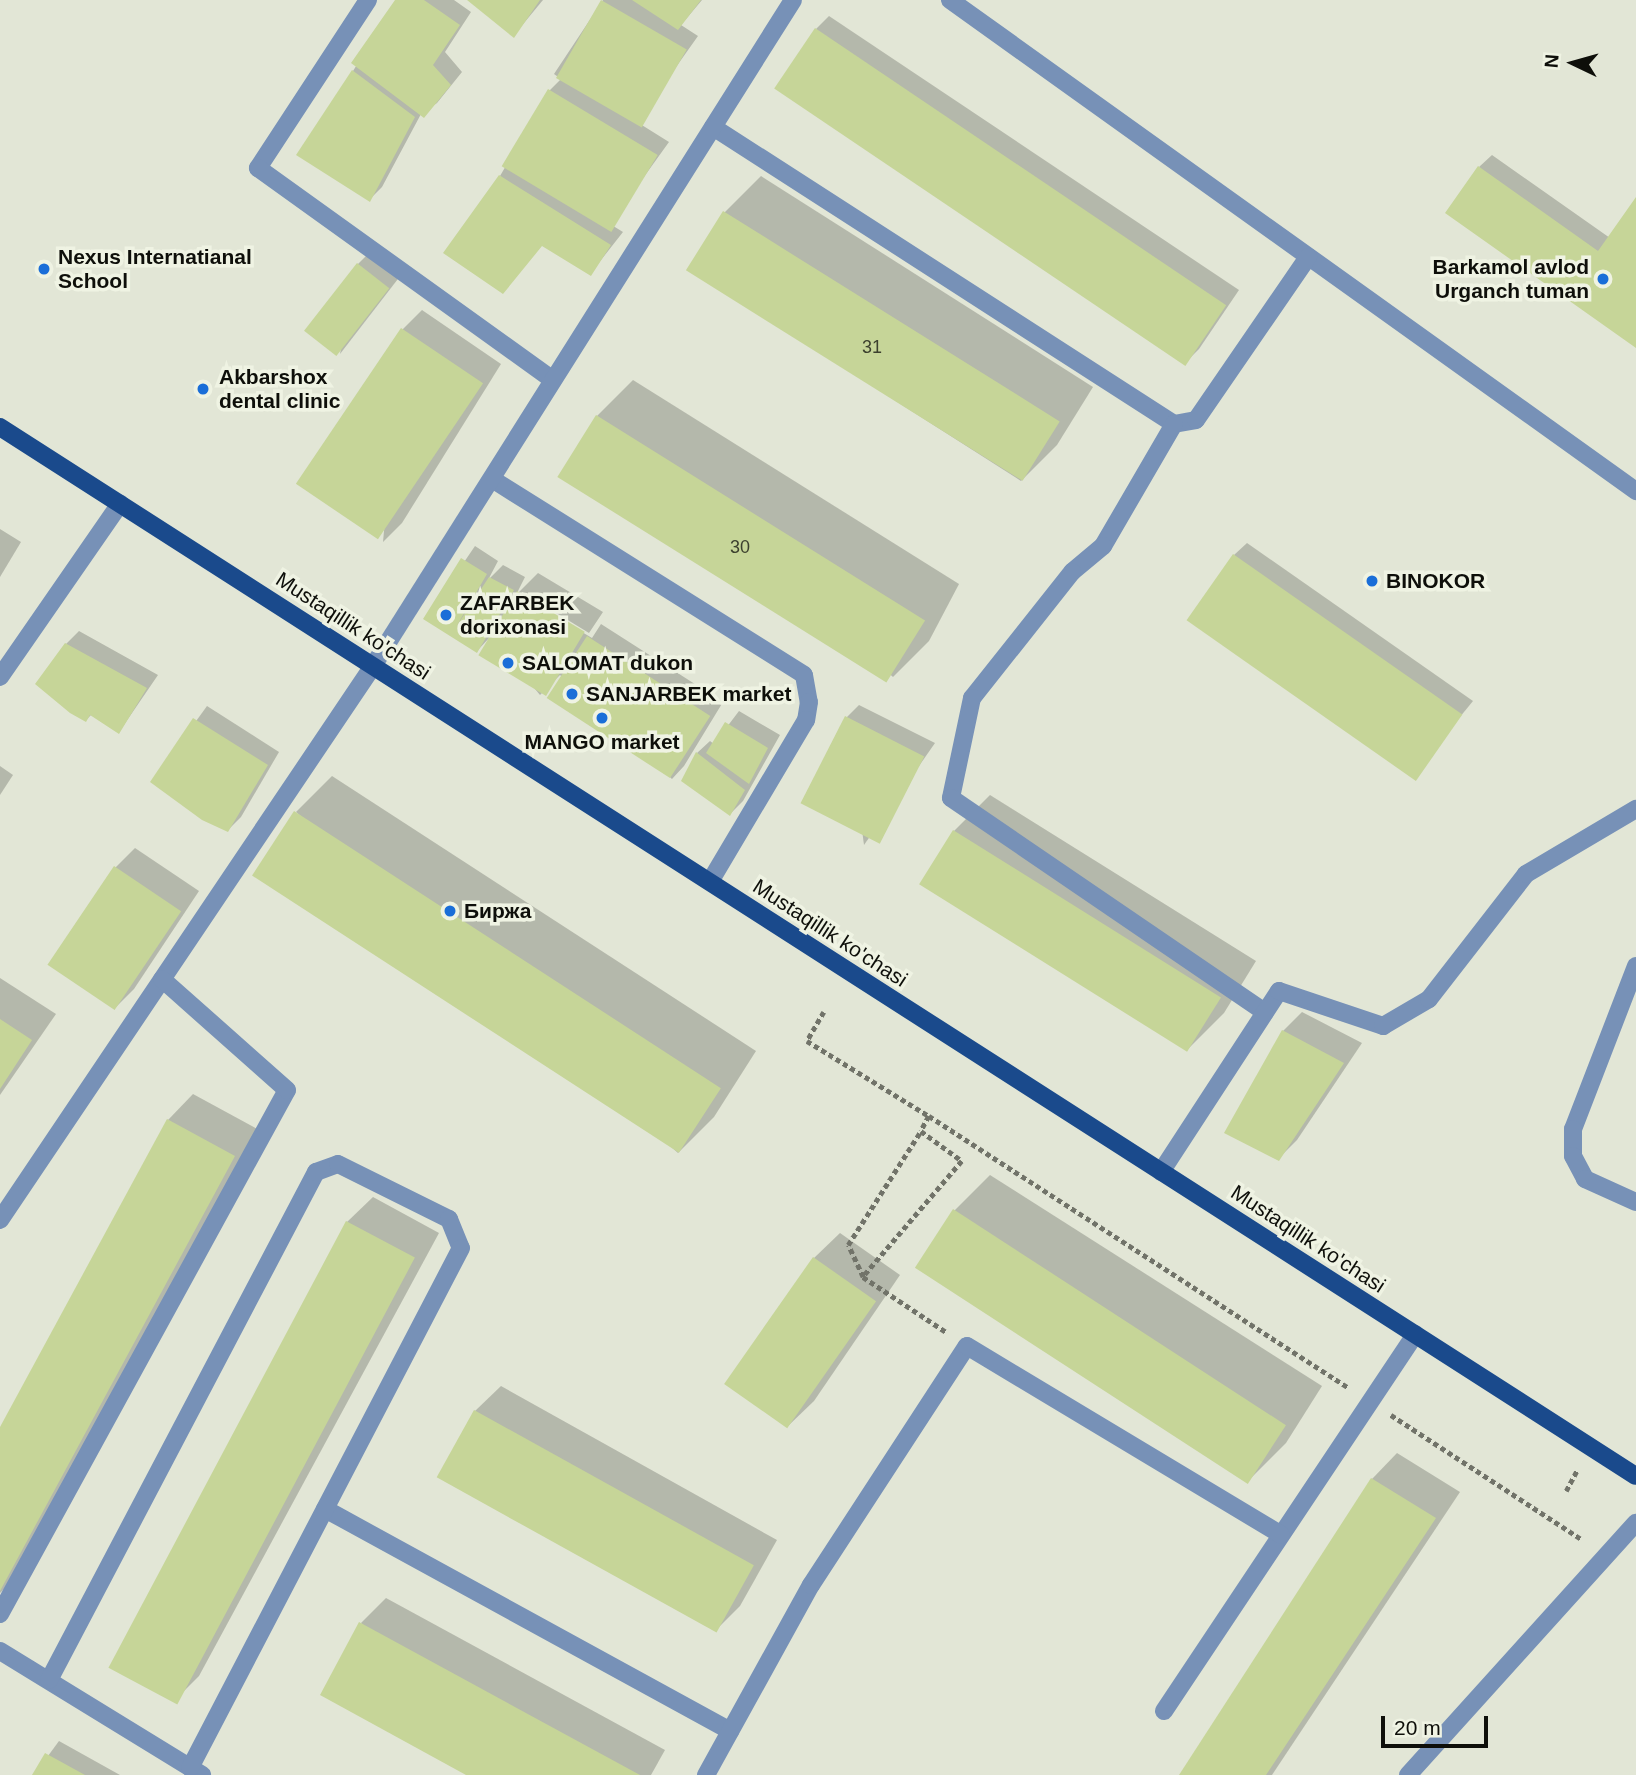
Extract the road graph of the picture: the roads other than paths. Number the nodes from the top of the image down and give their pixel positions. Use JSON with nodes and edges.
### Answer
{"nodes":[{"id":1,"x":368,"y":0,"type":"edge"},
{"id":2,"x":793,"y":0,"type":"edge"},
{"id":3,"x":950,"y":0,"type":"edge"},
{"id":4,"x":713,"y":127,"type":"junction"},
{"id":5,"x":1308,"y":257,"type":"junction"},
{"id":6,"x":553,"y":380,"type":"junction"},
{"id":7,"x":1174,"y":424,"type":"junction"},
{"id":8,"x":0,"y":427,"type":"edge"},
{"id":9,"x":492,"y":479,"type":"junction"},
{"id":10,"x":1636,"y":491,"type":"edge"},
{"id":11,"x":120,"y":504,"type":"junction"},
{"id":12,"x":373,"y":666,"type":"junction"},
{"id":13,"x":0,"y":677,"type":"edge"},
{"id":14,"x":1636,"y":809,"type":"edge"},
{"id":15,"x":710,"y":882,"type":"junction"},
{"id":16,"x":1636,"y":966,"type":"edge"},
{"id":17,"x":162,"y":979,"type":"junction"},
{"id":18,"x":1265,"y":1012,"type":"junction"},
{"id":19,"x":1161,"y":1172,"type":"junction"},
{"id":20,"x":1636,"y":1202,"type":"edge"},
{"id":21,"x":0,"y":1220,"type":"edge"},
{"id":22,"x":1415,"y":1334,"type":"junction"},
{"id":23,"x":1636,"y":1476,"type":"edge"},
{"id":24,"x":325,"y":1509,"type":"junction"},
{"id":25,"x":1636,"y":1523,"type":"edge"},
{"id":26,"x":1281,"y":1535,"type":"junction"},
{"id":27,"x":0,"y":1614,"type":"edge"},
{"id":28,"x":0,"y":1651,"type":"edge"},
{"id":29,"x":49,"y":1681,"type":"junction"},
{"id":30,"x":1164,"y":1710,"type":"dead end"},
{"id":31,"x":730,"y":1731,"type":"junction"},
{"id":32,"x":196,"y":1771,"type":"edge"},
{"id":33,"x":706,"y":1775,"type":"edge"},
{"id":34,"x":1408,"y":1775,"type":"edge"}],
"edges":[{"from":1,"to":6,"type":"street"},
{"from":2,"to":4,"type":"street"},
{"from":3,"to":5,"type":"street"},
{"from":4,"to":6,"type":"street"},
{"from":4,"to":7,"type":"street"},
{"from":5,"to":7,"type":"street"},
{"from":5,"to":10,"type":"street"},
{"from":6,"to":9,"type":"street"},
{"from":7,"to":18,"type":"street"},
{"from":8,"to":11,"type":"main road","name":"Mustaqillik ko'chasi"},
{"from":9,"to":12,"type":"street"},
{"from":9,"to":15,"type":"street"},
{"from":11,"to":12,"type":"main road","name":"Mustaqillik ko'chasi"},
{"from":11,"to":13,"type":"street"},
{"from":12,"to":15,"type":"main road","name":"Mustaqillik ko'chasi"},
{"from":12,"to":17,"type":"street"},
{"from":14,"to":18,"type":"street"},
{"from":15,"to":19,"type":"main road","name":"Mustaqillik ko'chasi"},
{"from":16,"to":20,"type":"street"},
{"from":17,"to":21,"type":"street"},
{"from":17,"to":27,"type":"street"},
{"from":18,"to":19,"type":"street"},
{"from":19,"to":22,"type":"main road","name":"Mustaqillik ko'chasi"},
{"from":22,"to":23,"type":"main road","name":"Mustaqillik ko'chasi"},
{"from":22,"to":26,"type":"street"},
{"from":24,"to":29,"type":"street"},
{"from":24,"to":31,"type":"street"},
{"from":24,"to":32,"type":"street"},
{"from":25,"to":34,"type":"street"},
{"from":26,"to":30,"type":"street"},
{"from":26,"to":31,"type":"street"},
{"from":28,"to":29,"type":"street"},
{"from":29,"to":32,"type":"street"},
{"from":31,"to":33,"type":"street"}]}
